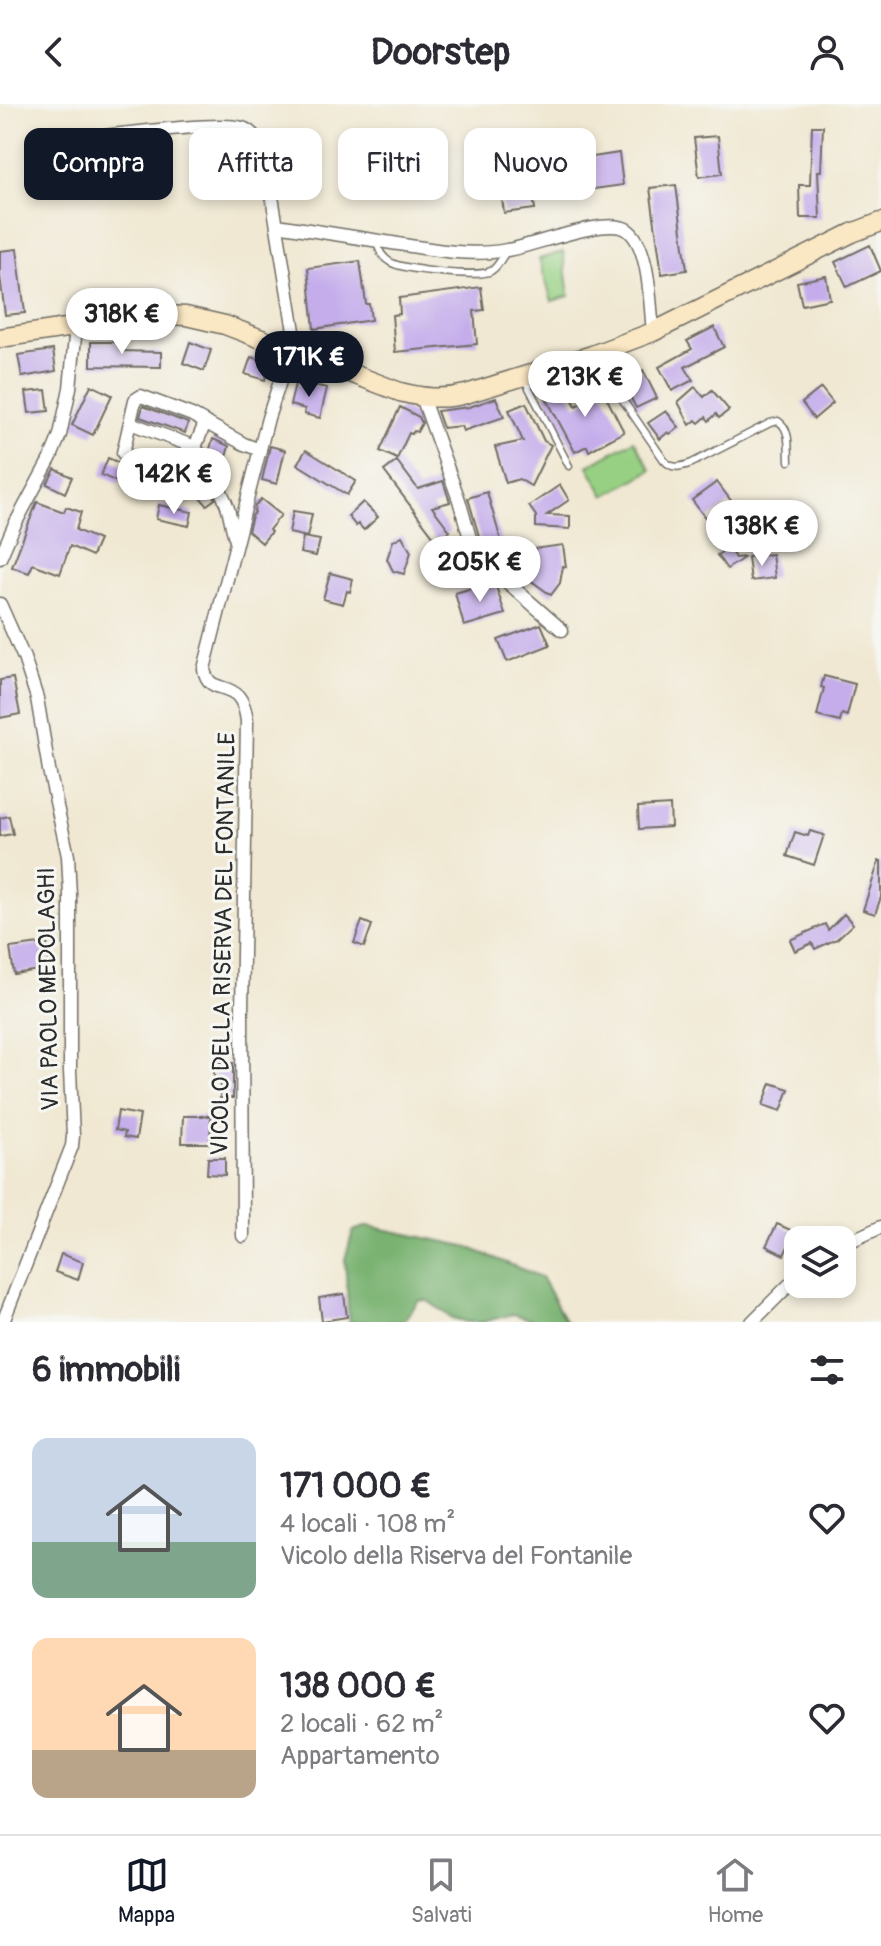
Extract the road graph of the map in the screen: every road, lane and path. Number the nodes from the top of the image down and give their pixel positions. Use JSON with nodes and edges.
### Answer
{"nodes":[{"id":1,"x":173,"y":130,"type":"edge"},
{"id":2,"x":881,"y":222,"type":"edge"},
{"id":3,"x":277,"y":225,"type":"junction"},
{"id":4,"x":377,"y":241,"type":"junction"},
{"id":5,"x":507,"y":250,"type":"junction"},
{"id":6,"x":76,"y":327,"type":"junction"},
{"id":7,"x":653,"y":332,"type":"junction"},
{"id":8,"x":0,"y":338,"type":"edge"},
{"id":9,"x":290,"y":351,"type":"junction"},
{"id":10,"x":592,"y":355,"type":"junction"},
{"id":11,"x":523,"y":376,"type":"junction"},
{"id":12,"x":422,"y":397,"type":"junction"},
{"id":13,"x":130,"y":423,"type":"junction"},
{"id":14,"x":205,"y":423,"type":"junction"},
{"id":15,"x":195,"y":447,"type":"junction"},
{"id":16,"x":260,"y":450,"type":"junction"},
{"id":17,"x":123,"y":453,"type":"dead end"},
{"id":18,"x":789,"y":461,"type":"dead end"},
{"id":19,"x":569,"y":466,"type":"dead end"},
{"id":20,"x":236,"y":540,"type":"junction"},
{"id":21,"x":0,"y":558,"type":"edge"},
{"id":22,"x":0,"y":604,"type":"edge"},
{"id":23,"x":562,"y":630,"type":"dead end"},
{"id":24,"x":881,"y":1227,"type":"edge"},
{"id":25,"x":243,"y":1236,"type":"dead end"},
{"id":26,"x":856,"y":1239,"type":"edge"},
{"id":27,"x":784,"y":1290,"type":"edge"},
{"id":28,"x":3,"y":1322,"type":"edge"},
{"id":29,"x":752,"y":1322,"type":"edge"}],
"edges":[{"from":1,"to":3,"type":"street","name":"VICOLO DELLA RISERVA DEL FONTANILE"},
{"from":2,"to":7,"type":"main road"},
{"from":3,"to":4,"type":"street"},
{"from":3,"to":9,"type":"street","name":"VICOLO DELLA RISERVA DEL FONTANILE"},
{"from":4,"to":5,"type":"street"},
{"from":4,"to":5,"type":"lane"},
{"from":5,"to":7,"type":"street"},
{"from":6,"to":8,"type":"main road"},
{"from":6,"to":9,"type":"main road"},
{"from":6,"to":21,"type":"street"},
{"from":7,"to":10,"type":"main road"},
{"from":9,"to":12,"type":"main road"},
{"from":9,"to":16,"type":"street","name":"VICOLO DELLA RISERVA DEL FONTANILE"},
{"from":10,"to":11,"type":"main road"},
{"from":10,"to":18,"type":"lane"},
{"from":11,"to":12,"type":"main road"},
{"from":11,"to":19,"type":"lane"},
{"from":12,"to":23,"type":"street"},
{"from":13,"to":14,"type":"street"},
{"from":13,"to":15,"type":"street"},
{"from":13,"to":17,"type":"street"},
{"from":14,"to":15,"type":"street"},
{"from":14,"to":16,"type":"street"},
{"from":15,"to":20,"type":"street"},
{"from":16,"to":20,"type":"street","name":"VICOLO DELLA RISERVA DEL FONTANILE"},
{"from":20,"to":25,"type":"street","name":"VICOLO DELLA RISERVA DEL FONTANILE"},
{"from":22,"to":28,"type":"street","name":"VIA PAOLO MEDOLAGHI"},
{"from":24,"to":26,"type":"street"},
{"from":27,"to":29,"type":"street"}]}
